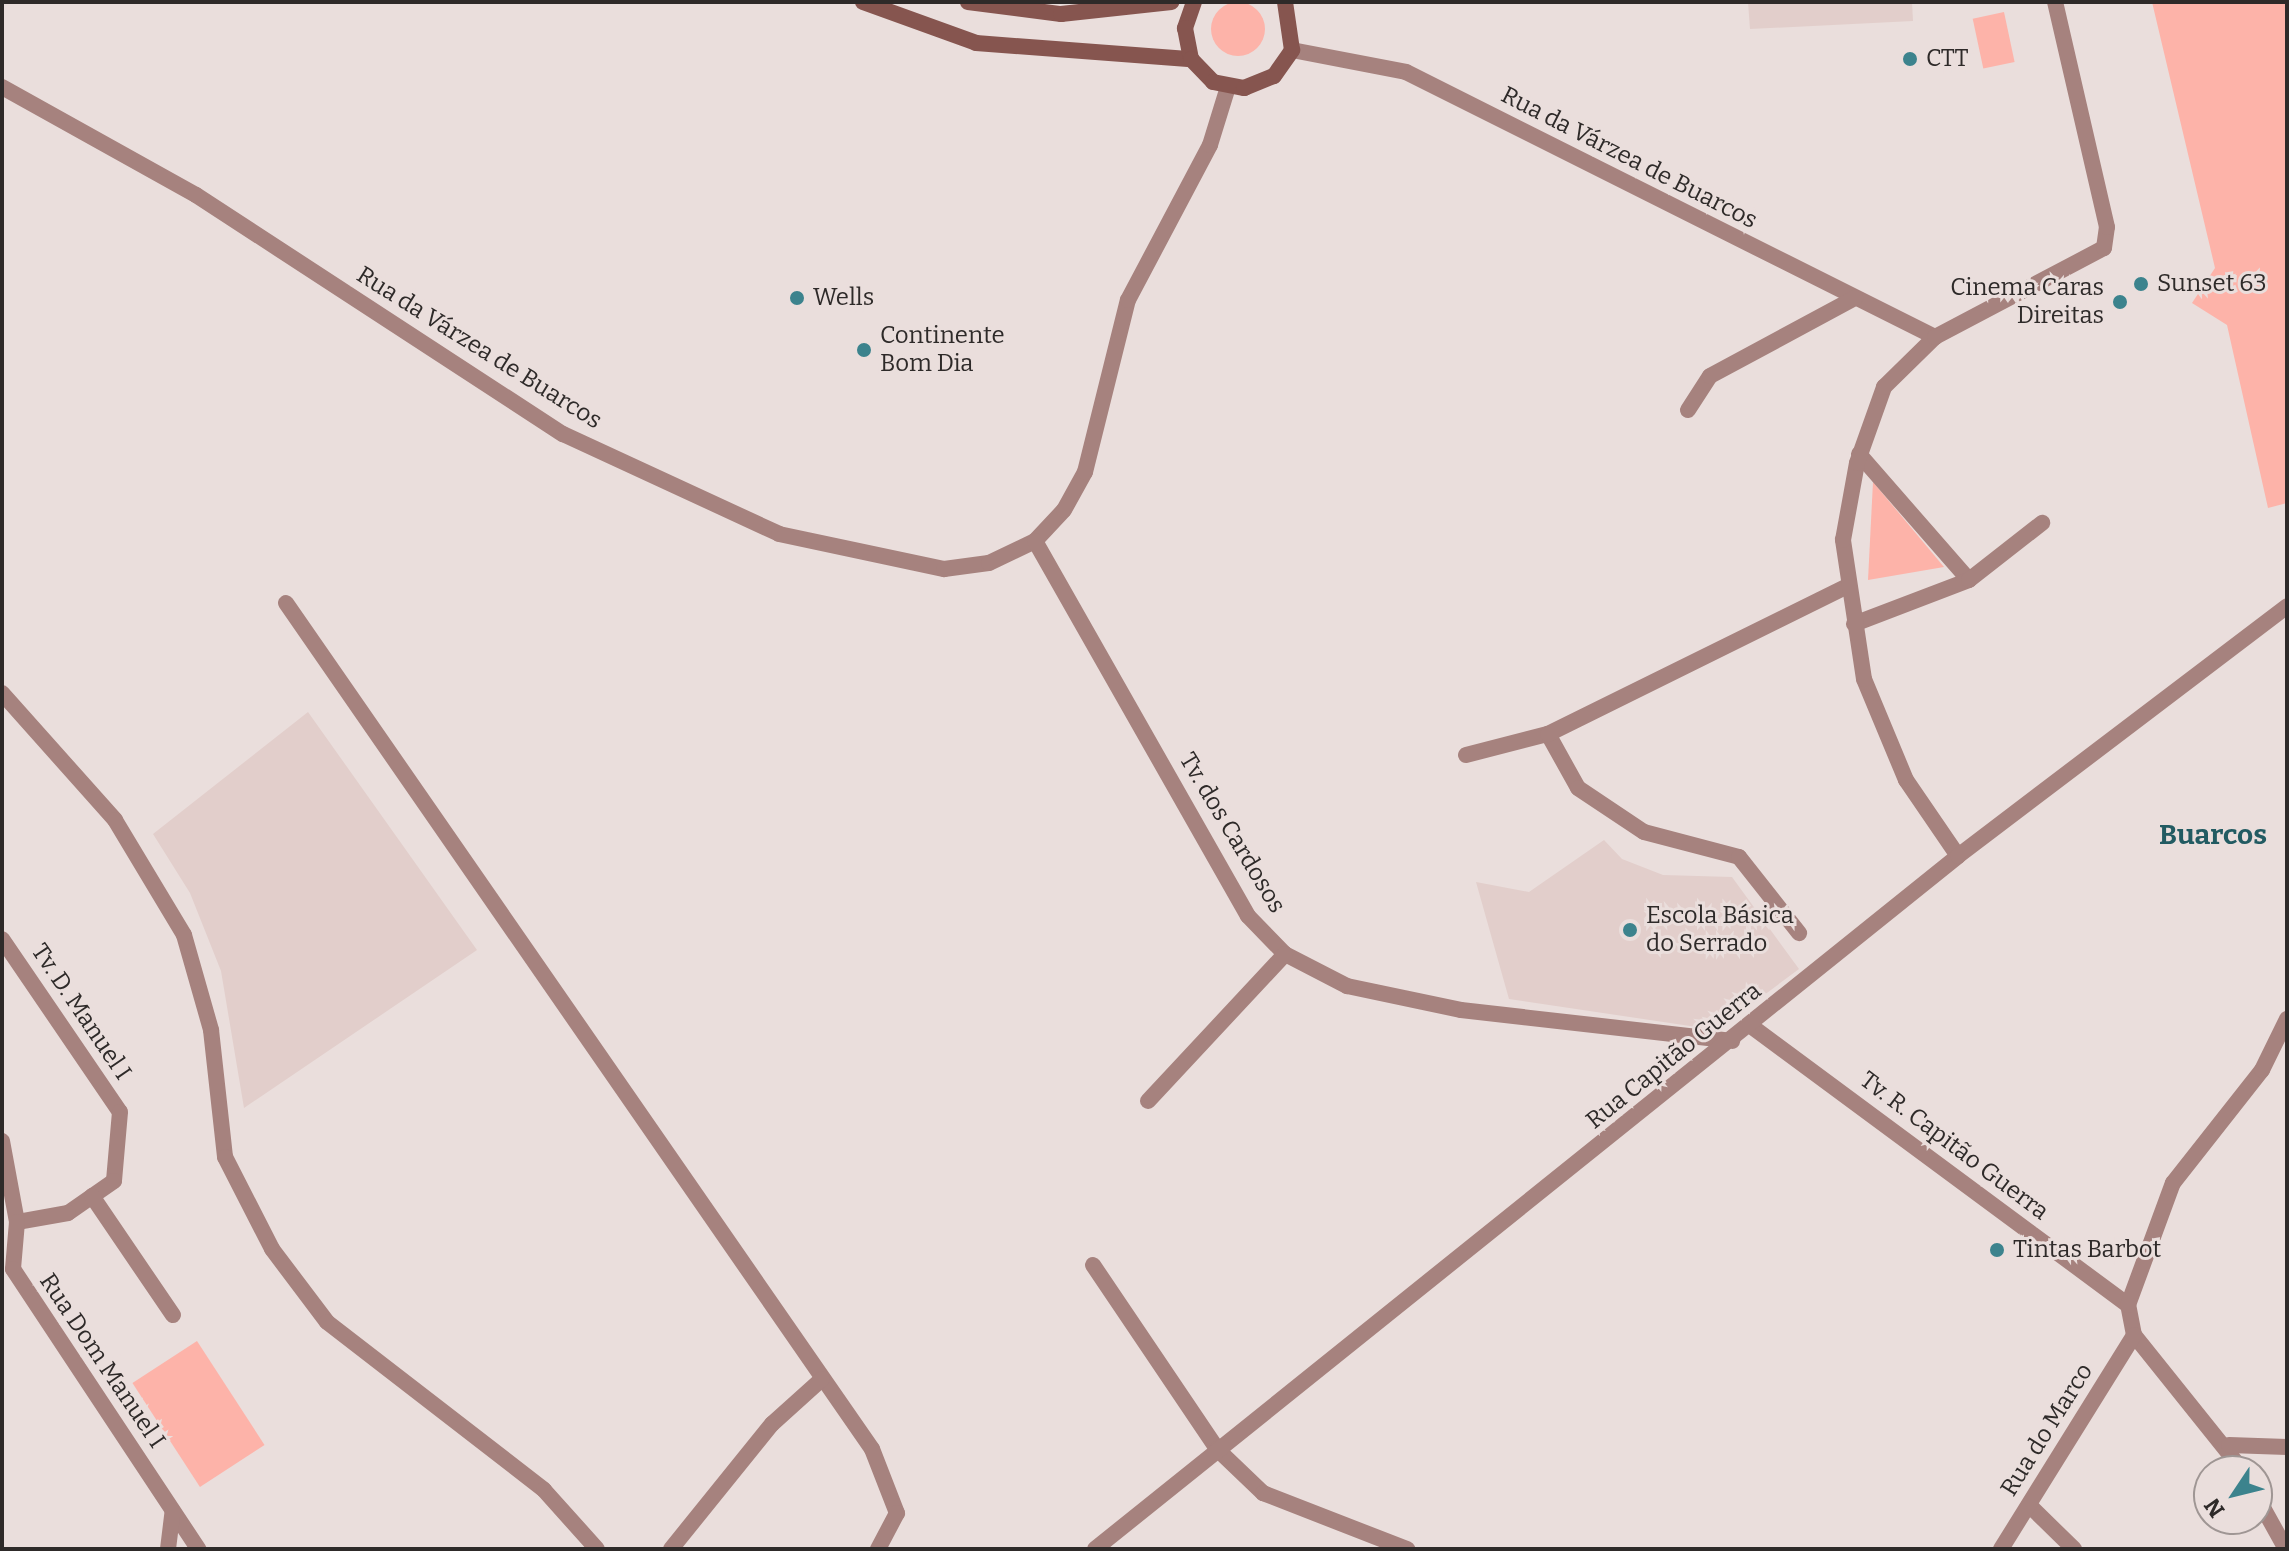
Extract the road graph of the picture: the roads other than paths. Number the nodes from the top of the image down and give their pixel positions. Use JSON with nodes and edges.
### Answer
{"nodes":[{"id":1,"x":863,"y":2,"type":"edge"},
{"id":2,"x":968,"y":2,"type":"edge"},
{"id":3,"x":1171,"y":2,"type":"edge"},
{"id":4,"x":1194,"y":2,"type":"edge"},
{"id":5,"x":2055,"y":2,"type":"edge"},
{"id":6,"x":1290,"y":7,"type":"edge"},
{"id":7,"x":1292,"y":50,"type":"junction"},
{"id":8,"x":1191,"y":59,"type":"junction"},
{"id":9,"x":1228,"y":87,"type":"junction"},
{"id":10,"x":5,"y":94,"type":"edge"},
{"id":11,"x":1855,"y":298,"type":"junction"},
{"id":12,"x":1935,"y":337,"type":"junction"},
{"id":13,"x":1688,"y":410,"type":"dead end"},
{"id":14,"x":1859,"y":454,"type":"junction"},
{"id":15,"x":2042,"y":523,"type":"dead end"},
{"id":16,"x":1035,"y":541,"type":"junction"},
{"id":17,"x":1969,"y":580,"type":"junction"},
{"id":18,"x":1848,"y":586,"type":"junction"},
{"id":19,"x":286,"y":603,"type":"dead end"},
{"id":20,"x":2287,"y":606,"type":"edge"},
{"id":21,"x":1854,"y":624,"type":"junction"},
{"id":22,"x":2,"y":693,"type":"edge"},
{"id":23,"x":1548,"y":734,"type":"junction"},
{"id":24,"x":1466,"y":755,"type":"dead end"},
{"id":25,"x":1958,"y":856,"type":"junction"},
{"id":26,"x":1799,"y":933,"type":"dead end"},
{"id":27,"x":2,"y":939,"type":"edge"},
{"id":28,"x":1285,"y":954,"type":"junction"},
{"id":29,"x":2287,"y":1019,"type":"edge"},
{"id":30,"x":1751,"y":1026,"type":"junction"},
{"id":31,"x":1732,"y":1041,"type":"junction"},
{"id":32,"x":1148,"y":1101,"type":"dead end"},
{"id":33,"x":2,"y":1141,"type":"edge"},
{"id":34,"x":92,"y":1196,"type":"junction"},
{"id":35,"x":17,"y":1222,"type":"junction"},
{"id":36,"x":1093,"y":1265,"type":"dead end"},
{"id":37,"x":7,"y":1269,"type":"edge"},
{"id":38,"x":2128,"y":1305,"type":"junction"},
{"id":39,"x":173,"y":1315,"type":"dead end"},
{"id":40,"x":2134,"y":1335,"type":"junction"},
{"id":41,"x":822,"y":1379,"type":"junction"},
{"id":42,"x":2229,"y":1445,"type":"junction"},
{"id":43,"x":2287,"y":1447,"type":"edge"},
{"id":44,"x":1217,"y":1449,"type":"junction"},
{"id":45,"x":2234,"y":1455,"type":"edge"},
{"id":46,"x":2029,"y":1505,"type":"junction"},
{"id":47,"x":173,"y":1511,"type":"junction"},
{"id":48,"x":2273,"y":1526,"type":"edge"},
{"id":49,"x":168,"y":1549,"type":"edge"},
{"id":50,"x":198,"y":1549,"type":"edge"},
{"id":51,"x":597,"y":1549,"type":"edge"},
{"id":52,"x":671,"y":1549,"type":"edge"},
{"id":53,"x":878,"y":1549,"type":"edge"},
{"id":54,"x":1095,"y":1549,"type":"edge"},
{"id":55,"x":1407,"y":1549,"type":"edge"},
{"id":56,"x":2001,"y":1549,"type":"edge"},
{"id":57,"x":2074,"y":1549,"type":"edge"},
{"id":58,"x":2286,"y":1549,"type":"edge"}],
"edges":[{"from":1,"to":8,"type":"main road"},
{"from":2,"to":3,"type":"main road"},
{"from":4,"to":8,"type":"main road"},
{"from":5,"to":12,"type":"street"},
{"from":6,"to":7,"type":"main road"},
{"from":7,"to":9,"type":"main road"},
{"from":7,"to":11,"type":"street","name":"Rua da Várzea de Buarcos"},
{"from":8,"to":9,"type":"main road"},
{"from":9,"to":16,"type":"street","name":"Rua da Várzea de Buarcos"},
{"from":10,"to":16,"type":"street","name":"Rua da Várzea de Buarcos"},
{"from":11,"to":12,"type":"street","name":"Rua da Várzea de Buarcos"},
{"from":11,"to":13,"type":"street"},
{"from":12,"to":14,"type":"street"},
{"from":14,"to":17,"type":"street"},
{"from":14,"to":18,"type":"street"},
{"from":15,"to":17,"type":"street"},
{"from":16,"to":28,"type":"street","name":"Tv. dos Cardosos"},
{"from":17,"to":21,"type":"street"},
{"from":18,"to":21,"type":"street"},
{"from":18,"to":23,"type":"street"},
{"from":19,"to":41,"type":"street"},
{"from":20,"to":25,"type":"street","name":"Rua Capitão Guerra"},
{"from":21,"to":25,"type":"street"},
{"from":22,"to":51,"type":"street"},
{"from":23,"to":24,"type":"street"},
{"from":23,"to":26,"type":"street"},
{"from":25,"to":30,"type":"street","name":"Rua Capitão Guerra"},
{"from":27,"to":34,"type":"street","name":"Tv. D. Manuel I"},
{"from":28,"to":31,"type":"street","name":"Tv. dos Cardosos"},
{"from":28,"to":32,"type":"street"},
{"from":29,"to":38,"type":"street"},
{"from":30,"to":31,"type":"street","name":"Rua Capitão Guerra"},
{"from":30,"to":38,"type":"street","name":"Tv. R. Capitão Guerra"},
{"from":31,"to":44,"type":"street","name":"Rua Capitão Guerra"},
{"from":33,"to":35,"type":"street","name":"Rua Dom Manuel I"},
{"from":34,"to":35,"type":"street","name":"Tv. D. Manuel I"},
{"from":34,"to":39,"type":"street"},
{"from":35,"to":37,"type":"street","name":"Rua Dom Manuel I"},
{"from":36,"to":44,"type":"street"},
{"from":37,"to":47,"type":"street","name":"Rua Dom Manuel I"},
{"from":38,"to":40,"type":"street"},
{"from":40,"to":42,"type":"street"},
{"from":40,"to":46,"type":"street","name":"Rua do Marco"},
{"from":41,"to":52,"type":"street"},
{"from":41,"to":53,"type":"street"},
{"from":42,"to":43,"type":"street"},
{"from":42,"to":45,"type":"street"},
{"from":44,"to":54,"type":"street","name":"Rua Capitão Guerra"},
{"from":44,"to":55,"type":"street"},
{"from":46,"to":56,"type":"street","name":"Rua do Marco"},
{"from":46,"to":57,"type":"street"},
{"from":47,"to":49,"type":"street"},
{"from":47,"to":50,"type":"street","name":"Rua Dom Manuel I"},
{"from":48,"to":58,"type":"street"}]}
